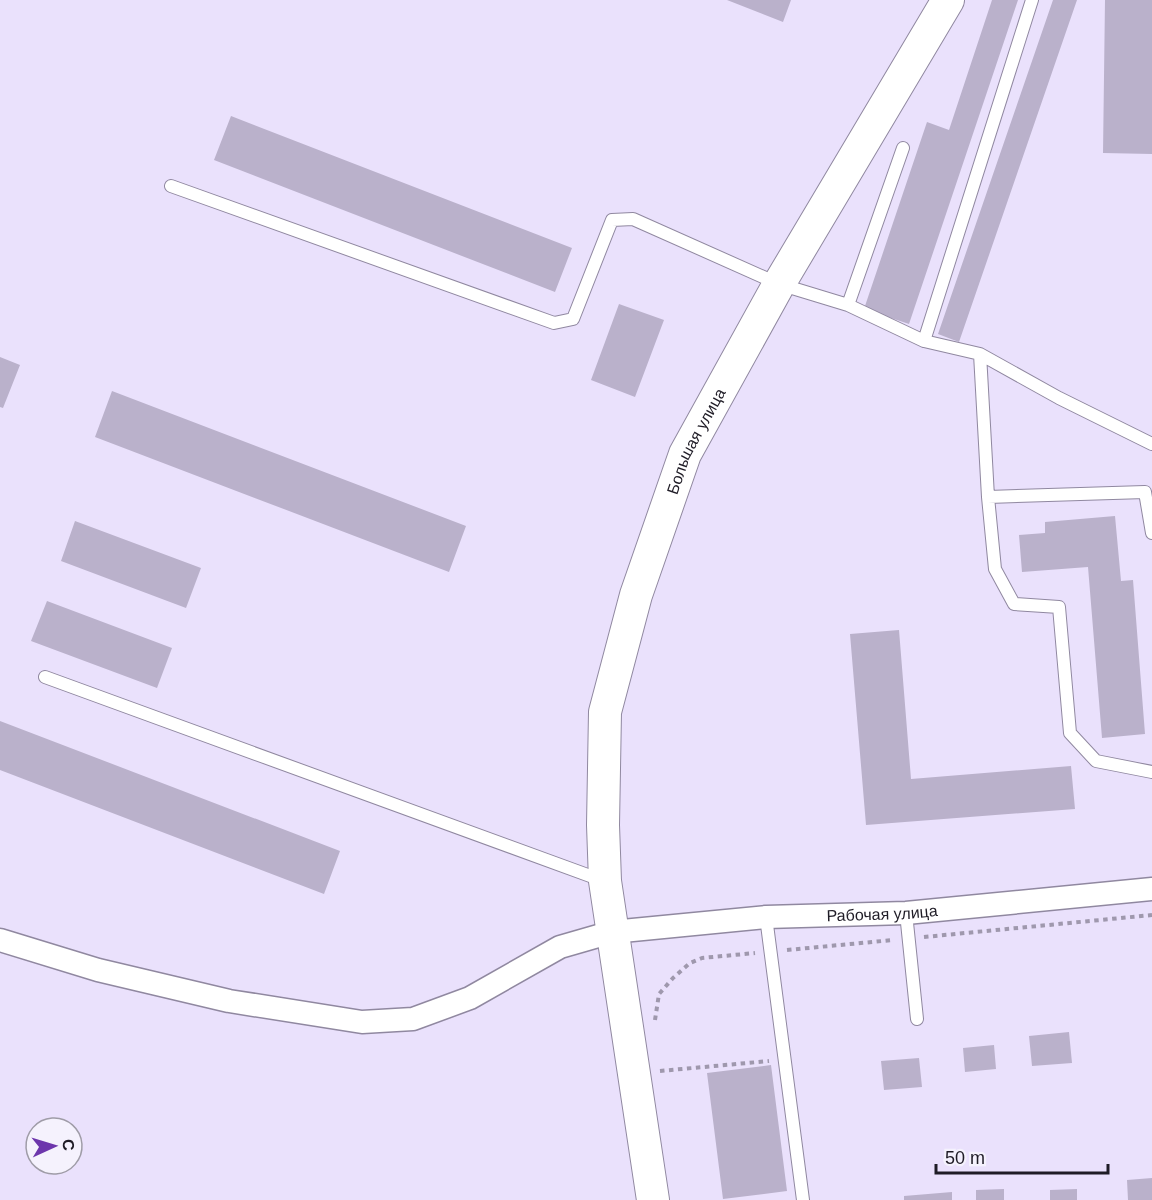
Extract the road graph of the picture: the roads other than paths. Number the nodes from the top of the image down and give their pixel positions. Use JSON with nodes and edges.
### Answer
{"nodes":[{"id":1,"x":948,"y":0,"type":"edge"},
{"id":2,"x":1032,"y":0,"type":"edge"},
{"id":3,"x":903,"y":148,"type":"dead end"},
{"id":4,"x":171,"y":186,"type":"dead end"},
{"id":5,"x":779,"y":284,"type":"junction"},
{"id":6,"x":848,"y":305,"type":"junction"},
{"id":7,"x":924,"y":341,"type":"junction"},
{"id":8,"x":980,"y":354,"type":"junction"},
{"id":9,"x":1152,"y":444,"type":"edge"},
{"id":10,"x":988,"y":497,"type":"junction"},
{"id":11,"x":1152,"y":533,"type":"edge"},
{"id":12,"x":45,"y":677,"type":"dead end"},
{"id":13,"x":1152,"y":772,"type":"edge"},
{"id":14,"x":605,"y":881,"type":"junction"},
{"id":15,"x":1152,"y":889,"type":"edge"},
{"id":16,"x":906,"y":913,"type":"junction"},
{"id":17,"x":766,"y":917,"type":"junction"},
{"id":18,"x":612,"y":932,"type":"junction"},
{"id":19,"x":0,"y":940,"type":"edge"},
{"id":20,"x":917,"y":1020,"type":"dead end"},
{"id":21,"x":653,"y":1200,"type":"edge"},
{"id":22,"x":803,"y":1200,"type":"edge"}],
"edges":[{"from":1,"to":5,"type":"street","name":"Большая улица"},
{"from":2,"to":7,"type":"lane"},
{"from":3,"to":6,"type":"lane"},
{"from":4,"to":5,"type":"lane"},
{"from":5,"to":6,"type":"lane"},
{"from":5,"to":14,"type":"street","name":"Большая улица"},
{"from":6,"to":7,"type":"lane"},
{"from":7,"to":8,"type":"lane"},
{"from":8,"to":9,"type":"lane"},
{"from":8,"to":10,"type":"lane"},
{"from":10,"to":11,"type":"lane"},
{"from":10,"to":13,"type":"lane"},
{"from":12,"to":14,"type":"lane"},
{"from":14,"to":18,"type":"street","name":"Большая улица"},
{"from":15,"to":16,"type":"street","name":"Рабочая улица"},
{"from":16,"to":17,"type":"street","name":"Рабочая улица"},
{"from":16,"to":20,"type":"lane"},
{"from":17,"to":18,"type":"street","name":"Рабочая улица"},
{"from":17,"to":22,"type":"lane"},
{"from":18,"to":19,"type":"street","name":"Рабочая улица"},
{"from":18,"to":21,"type":"street","name":"Большая улица"}]}
